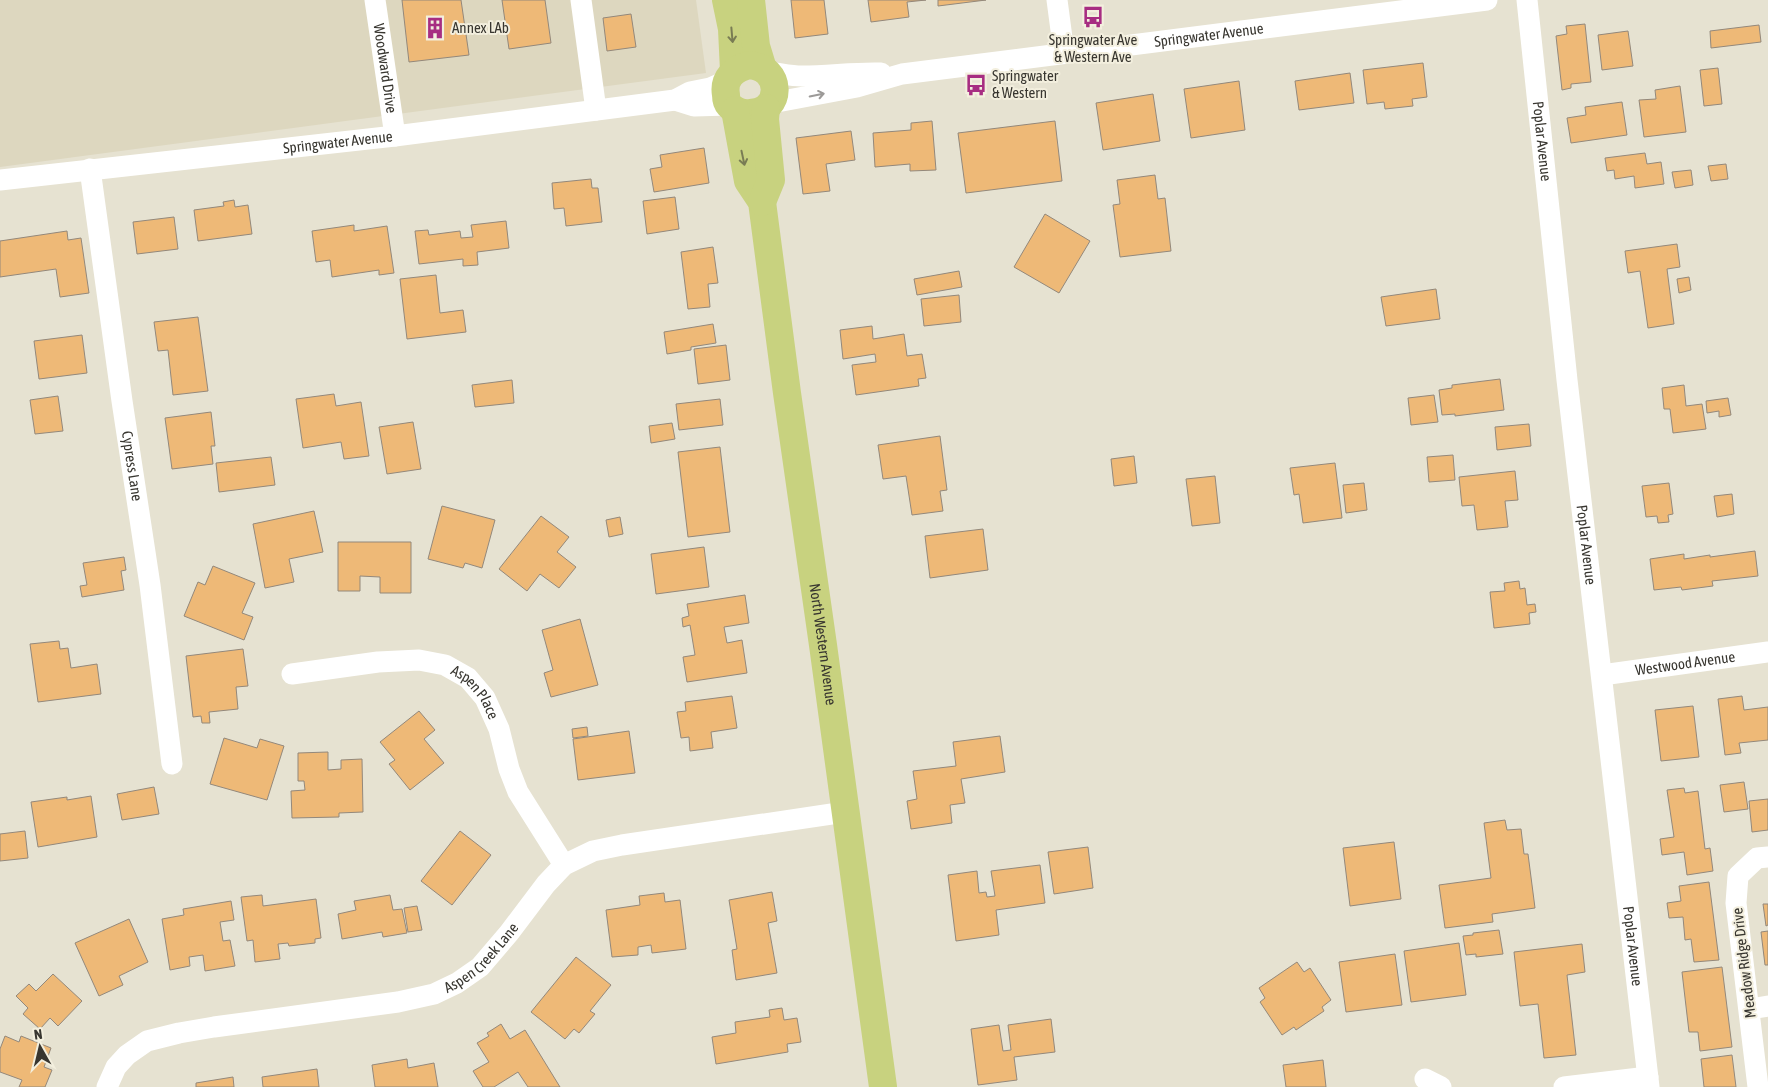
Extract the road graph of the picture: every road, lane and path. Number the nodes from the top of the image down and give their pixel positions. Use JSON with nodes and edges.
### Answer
{"nodes":[{"id":1,"x":375,"y":0,"type":"edge"},
{"id":2,"x":581,"y":0,"type":"edge"},
{"id":3,"x":726,"y":0,"type":"edge"},
{"id":4,"x":751,"y":0,"type":"edge"},
{"id":5,"x":1057,"y":0,"type":"edge"},
{"id":6,"x":1487,"y":0,"type":"edge"},
{"id":7,"x":1527,"y":0,"type":"edge"},
{"id":8,"x":1064,"y":53,"type":"junction"},
{"id":9,"x":765,"y":70,"type":"junction"},
{"id":10,"x":902,"y":74,"type":"junction"},
{"id":11,"x":731,"y":92,"type":"junction"},
{"id":12,"x":768,"y":106,"type":"junction"},
{"id":13,"x":596,"y":110,"type":"junction"},
{"id":14,"x":395,"y":136,"type":"junction"},
{"id":15,"x":90,"y":169,"type":"junction"},
{"id":16,"x":0,"y":180,"type":"edge"},
{"id":17,"x":762,"y":202,"type":"junction"},
{"id":18,"x":1768,"y":652,"type":"edge"},
{"id":19,"x":292,"y":674,"type":"dead end"},
{"id":20,"x":1602,"y":674,"type":"junction"},
{"id":21,"x":172,"y":764,"type":"dead end"},
{"id":22,"x":845,"y":812,"type":"junction"},
{"id":23,"x":1768,"y":857,"type":"edge"},
{"id":24,"x":564,"y":865,"type":"junction"},
{"id":25,"x":1759,"y":1008,"type":"edge"},
{"id":26,"x":1648,"y":1082,"type":"edge"},
{"id":27,"x":107,"y":1087,"type":"edge"},
{"id":28,"x":883,"y":1087,"type":"edge"},
{"id":29,"x":1564,"y":1087,"type":"edge"},
{"id":30,"x":1758,"y":1087,"type":"edge"}],
"edges":[{"from":1,"to":14,"type":"street","name":"Woodward Drive"},
{"from":2,"to":13,"type":"street"},
{"from":3,"to":11,"type":"main road","name":"North Western Avenue","one_way":true},
{"from":4,"to":9,"type":"main road","name":"North Western Avenue"},
{"from":5,"to":8,"type":"street"},
{"from":6,"to":8,"type":"street","name":"Springwater Avenue"},
{"from":7,"to":20,"type":"street","name":"Poplar Avenue"},
{"from":8,"to":10,"type":"street","name":"Springwater Avenue"},
{"from":9,"to":10,"type":"street","name":"Springwater Avenue"},
{"from":9,"to":11,"type":"main road"},
{"from":9,"to":12,"type":"main road","name":"North Western Avenue"},
{"from":12,"to":10,"type":"street","name":"Springwater Avenue","one_way":true},
{"from":11,"to":12,"type":"main road"},
{"from":11,"to":13,"type":"street","name":"Springwater Avenue"},
{"from":11,"to":17,"type":"main road","name":"North Western Avenue","one_way":true},
{"from":12,"to":17,"type":"main road","name":"North Western Avenue"},
{"from":13,"to":14,"type":"street","name":"Springwater Avenue"},
{"from":14,"to":15,"type":"street","name":"Springwater Avenue"},
{"from":15,"to":16,"type":"street","name":"Springwater Avenue"},
{"from":15,"to":21,"type":"street","name":"Cypress Lane"},
{"from":17,"to":22,"type":"main road","name":"North Western Avenue"},
{"from":18,"to":20,"type":"street","name":"Westwood Avenue"},
{"from":19,"to":24,"type":"street","name":"Aspen Place"},
{"from":20,"to":26,"type":"street","name":"Poplar Avenue"},
{"from":22,"to":24,"type":"street","name":"Aspen Creek Lane"},
{"from":22,"to":28,"type":"main road","name":"North Western Avenue"},
{"from":23,"to":25,"type":"street","name":"Meadow Ridge Drive"},
{"from":24,"to":27,"type":"street","name":"Aspen Creek Lane"},
{"from":25,"to":30,"type":"street","name":"Meadow Ridge Drive"},
{"from":26,"to":29,"type":"street"}]}
